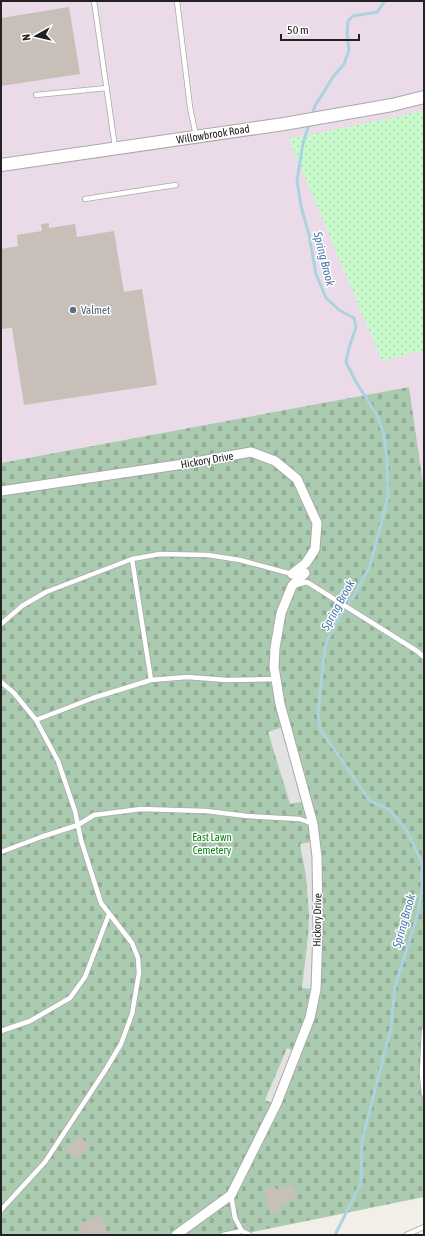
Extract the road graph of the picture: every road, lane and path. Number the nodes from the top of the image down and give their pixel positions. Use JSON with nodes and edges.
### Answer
{"nodes":[{"id":1,"x":94,"y":1,"type":"edge"},
{"id":2,"x":177,"y":1,"type":"edge"},
{"id":3,"x":107,"y":88,"type":"junction"},
{"id":4,"x":36,"y":95,"type":"dead end"},
{"id":5,"x":424,"y":97,"type":"edge"},
{"id":6,"x":196,"y":137,"type":"junction"},
{"id":7,"x":116,"y":149,"type":"junction"},
{"id":8,"x":1,"y":165,"type":"edge"},
{"id":9,"x":176,"y":184,"type":"dead end"},
{"id":10,"x":85,"y":199,"type":"dead end"},
{"id":11,"x":1,"y":491,"type":"edge"},
{"id":12,"x":132,"y":559,"type":"junction"},
{"id":13,"x":305,"y":573,"type":"dead end"},
{"id":14,"x":292,"y":574,"type":"joint"},
{"id":15,"x":292,"y":586,"type":"junction"},
{"id":16,"x":1,"y":624,"type":"edge"},
{"id":17,"x":424,"y":657,"type":"edge"},
{"id":18,"x":276,"y":679,"type":"junction"},
{"id":19,"x":151,"y":680,"type":"junction"},
{"id":20,"x":1,"y":682,"type":"edge"},
{"id":21,"x":36,"y":720,"type":"junction"},
{"id":22,"x":313,"y":824,"type":"junction"},
{"id":23,"x":78,"y":825,"type":"junction"},
{"id":24,"x":1,"y":852,"type":"edge"},
{"id":25,"x":109,"y":914,"type":"junction"},
{"id":26,"x":1,"y":1031,"type":"edge"},
{"id":27,"x":424,"y":1031,"type":"edge"},
{"id":28,"x":424,"y":1094,"type":"edge"},
{"id":29,"x":231,"y":1195,"type":"junction"},
{"id":30,"x":1,"y":1210,"type":"edge"},
{"id":31,"x":424,"y":1227,"type":"edge"},
{"id":32,"x":242,"y":1231,"type":"dead end"},
{"id":33,"x":176,"y":1235,"type":"edge"},
{"id":34,"x":223,"y":1235,"type":"edge"},
{"id":35,"x":250,"y":1235,"type":"edge"},
{"id":36,"x":406,"y":1235,"type":"edge"}],
"edges":[{"from":1,"to":3,"type":"lane"},
{"from":2,"to":6,"type":"lane"},
{"from":3,"to":4,"type":"lane"},
{"from":3,"to":7,"type":"lane"},
{"from":5,"to":6,"type":"street","name":"Willowbrook Road"},
{"from":6,"to":7,"type":"street","name":"Willowbrook Road"},
{"from":7,"to":8,"type":"street","name":"Willowbrook Road"},
{"from":9,"to":10,"type":"lane"},
{"from":11,"to":14,"type":"street","name":"Hickory Drive"},
{"from":12,"to":14,"type":"lane"},
{"from":12,"to":16,"type":"lane"},
{"from":12,"to":19,"type":"lane"},
{"from":13,"to":15,"type":"street","name":"Hickory Drive"},
{"from":15,"to":17,"type":"lane"},
{"from":15,"to":18,"type":"street","name":"Hickory Drive"},
{"from":18,"to":19,"type":"lane"},
{"from":18,"to":22,"type":"street","name":"Hickory Drive"},
{"from":19,"to":21,"type":"lane"},
{"from":20,"to":21,"type":"lane"},
{"from":21,"to":23,"type":"lane"},
{"from":22,"to":23,"type":"lane"},
{"from":22,"to":29,"type":"street","name":"Hickory Drive"},
{"from":23,"to":24,"type":"lane"},
{"from":23,"to":25,"type":"lane"},
{"from":25,"to":26,"type":"lane"},
{"from":25,"to":30,"type":"lane"},
{"from":27,"to":28,"type":"lane"},
{"from":29,"to":32,"type":"lane"},
{"from":29,"to":33,"type":"street","name":"Hickory Drive"},
{"from":31,"to":36,"type":"lane"},
{"from":34,"to":35,"type":"lane"}]}
